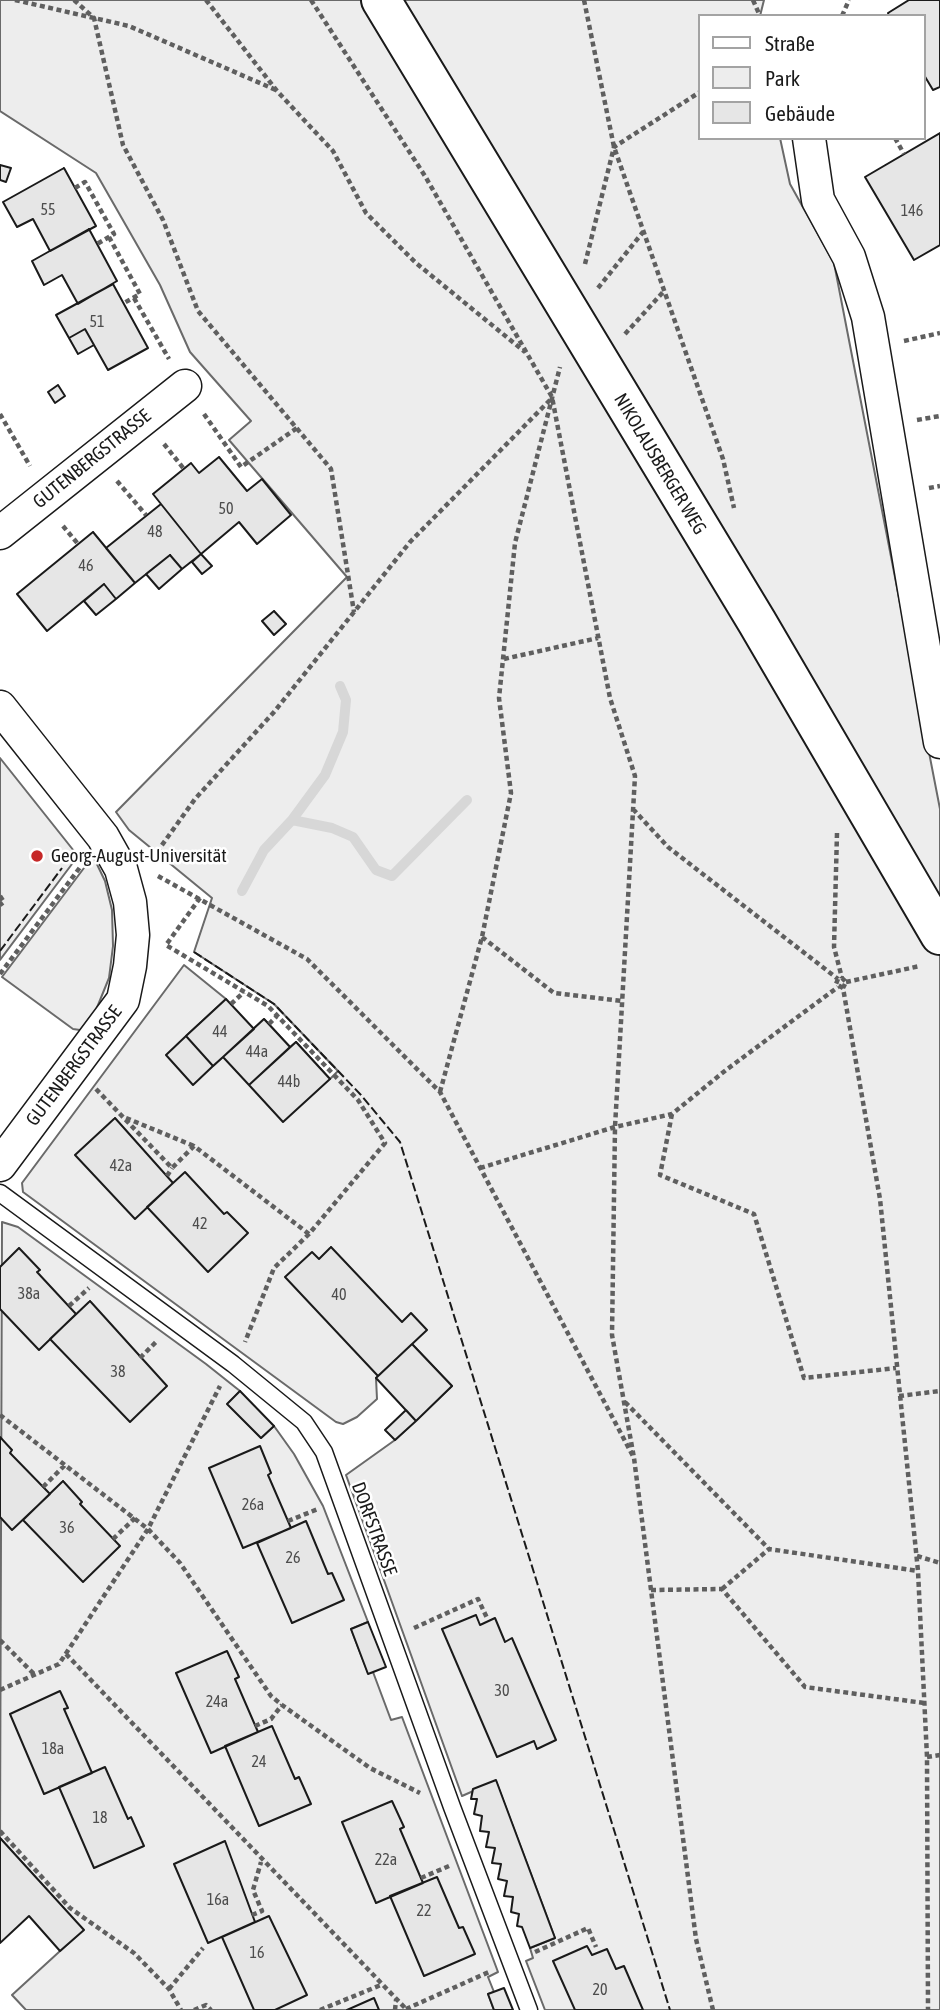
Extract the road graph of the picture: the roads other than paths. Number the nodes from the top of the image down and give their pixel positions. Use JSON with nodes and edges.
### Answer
{"nodes":[{"id":1,"x":381,"y":0,"type":"edge"},
{"id":2,"x":809,"y":140,"type":"edge"},
{"id":3,"x":185,"y":386,"type":"road end"},
{"id":4,"x":0,"y":533,"type":"edge"},
{"id":5,"x":0,"y":707,"type":"edge"},
{"id":6,"x":940,"y":743,"type":"edge"},
{"id":7,"x":936,"y":939,"type":"edge"},
{"id":8,"x":0,"y":1165,"type":"edge"},
{"id":9,"x":0,"y":1193,"type":"edge"},
{"id":10,"x":529,"y":2010,"type":"edge"}],
"edges":[{"from":1,"to":7,"type":"street","name":"NIKOLAUSBERGER WEG"},
{"from":2,"to":6,"type":"street"},
{"from":3,"to":4,"type":"street","name":"GUTENBERGSTRASSE"},
{"from":5,"to":8,"type":"street","name":"GUTENBERGSTRASSE"},
{"from":9,"to":10,"type":"lane","name":"DORFSTRASSE"}]}
